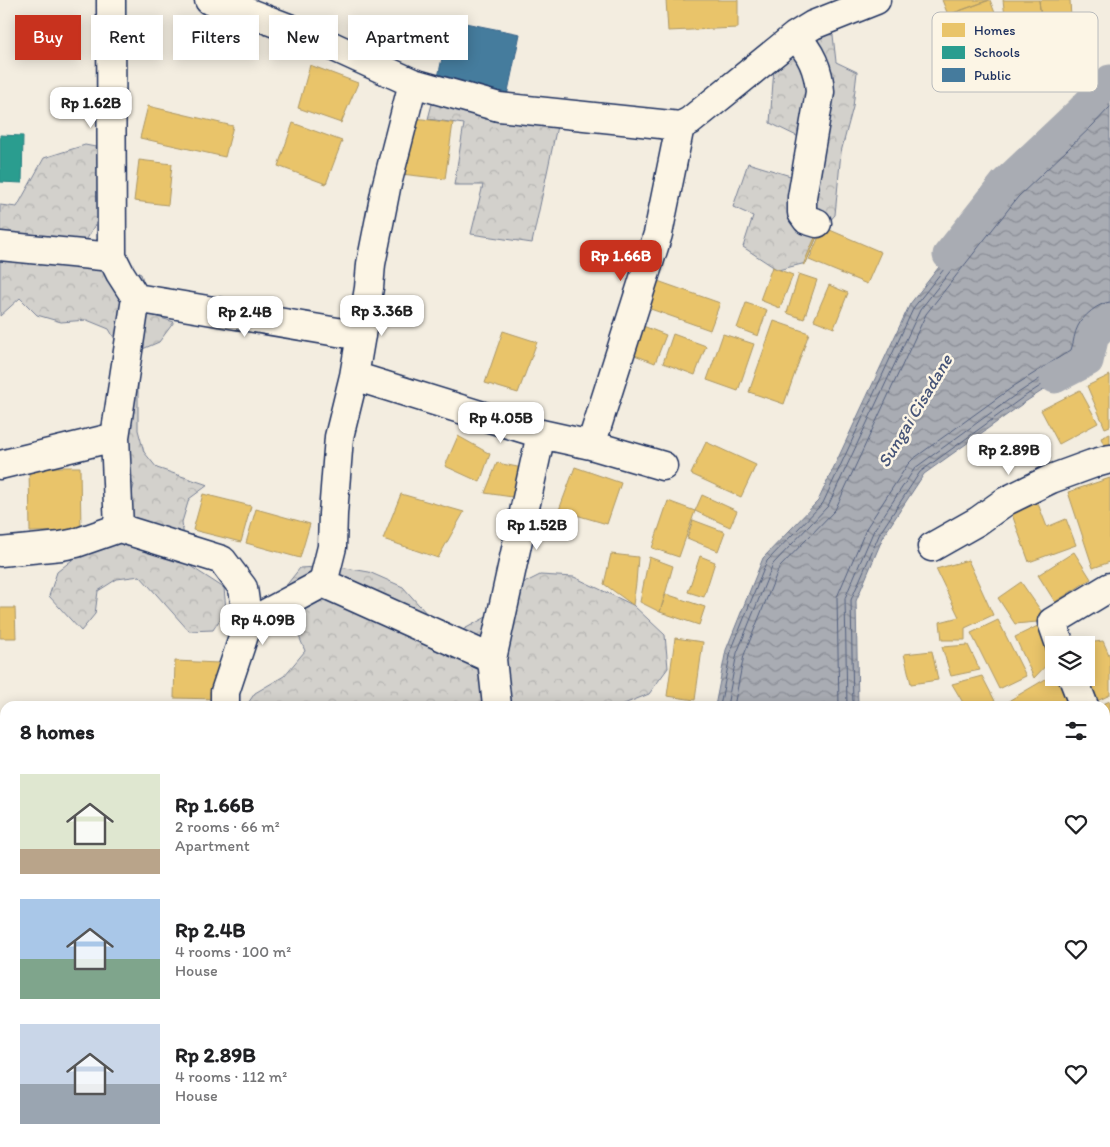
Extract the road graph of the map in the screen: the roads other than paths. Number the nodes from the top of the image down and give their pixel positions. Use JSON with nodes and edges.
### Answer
{"nodes":[{"id":1,"x":112,"y":0,"type":"edge"},
{"id":2,"x":209,"y":0,"type":"edge"},
{"id":3,"x":876,"y":0,"type":"edge"},
{"id":4,"x":795,"y":36,"type":"junction"},
{"id":5,"x":413,"y":83,"type":"junction"},
{"id":6,"x":680,"y":126,"type":"junction"},
{"id":7,"x":817,"y":223,"type":"dead end"},
{"id":8,"x":0,"y":246,"type":"edge"},
{"id":9,"x":112,"y":257,"type":"junction"},
{"id":10,"x":136,"y":298,"type":"junction"},
{"id":11,"x":361,"y":336,"type":"junction"},
{"id":12,"x":354,"y":376,"type":"junction"},
{"id":13,"x":541,"y":434,"type":"junction"},
{"id":14,"x":115,"y":437,"type":"junction"},
{"id":15,"x":591,"y":445,"type":"junction"},
{"id":16,"x":1110,"y":459,"type":"edge"},
{"id":17,"x":0,"y":465,"type":"edge"},
{"id":18,"x":663,"y":466,"type":"dead end"},
{"id":19,"x":119,"y":528,"type":"junction"},
{"id":20,"x":932,"y":547,"type":"dead end"},
{"id":21,"x":0,"y":552,"type":"edge"},
{"id":22,"x":323,"y":583,"type":"junction"},
{"id":23,"x":1110,"y":587,"type":"edge"},
{"id":24,"x":248,"y":623,"type":"junction"},
{"id":25,"x":1057,"y":636,"type":"edge"},
{"id":26,"x":492,"y":659,"type":"junction"},
{"id":27,"x":1076,"y":686,"type":"edge"},
{"id":28,"x":225,"y":701,"type":"edge"},
{"id":29,"x":496,"y":701,"type":"edge"},
{"id":30,"x":1082,"y":701,"type":"edge"}],
"edges":[{"from":1,"to":9,"type":"street"},
{"from":2,"to":5,"type":"street"},
{"from":3,"to":4,"type":"street"},
{"from":4,"to":6,"type":"street"},
{"from":4,"to":7,"type":"street"},
{"from":5,"to":6,"type":"street"},
{"from":5,"to":11,"type":"street"},
{"from":6,"to":15,"type":"street"},
{"from":8,"to":9,"type":"street"},
{"from":9,"to":10,"type":"street"},
{"from":10,"to":11,"type":"street"},
{"from":10,"to":14,"type":"street"},
{"from":11,"to":12,"type":"street"},
{"from":12,"to":13,"type":"street"},
{"from":12,"to":22,"type":"street"},
{"from":13,"to":15,"type":"street"},
{"from":13,"to":26,"type":"street"},
{"from":14,"to":17,"type":"street"},
{"from":14,"to":19,"type":"street"},
{"from":15,"to":18,"type":"street"},
{"from":16,"to":20,"type":"street"},
{"from":19,"to":21,"type":"street"},
{"from":19,"to":24,"type":"street"},
{"from":22,"to":24,"type":"street"},
{"from":22,"to":26,"type":"street"},
{"from":23,"to":25,"type":"street"},
{"from":24,"to":28,"type":"street"},
{"from":26,"to":29,"type":"street"},
{"from":27,"to":30,"type":"street"}]}
